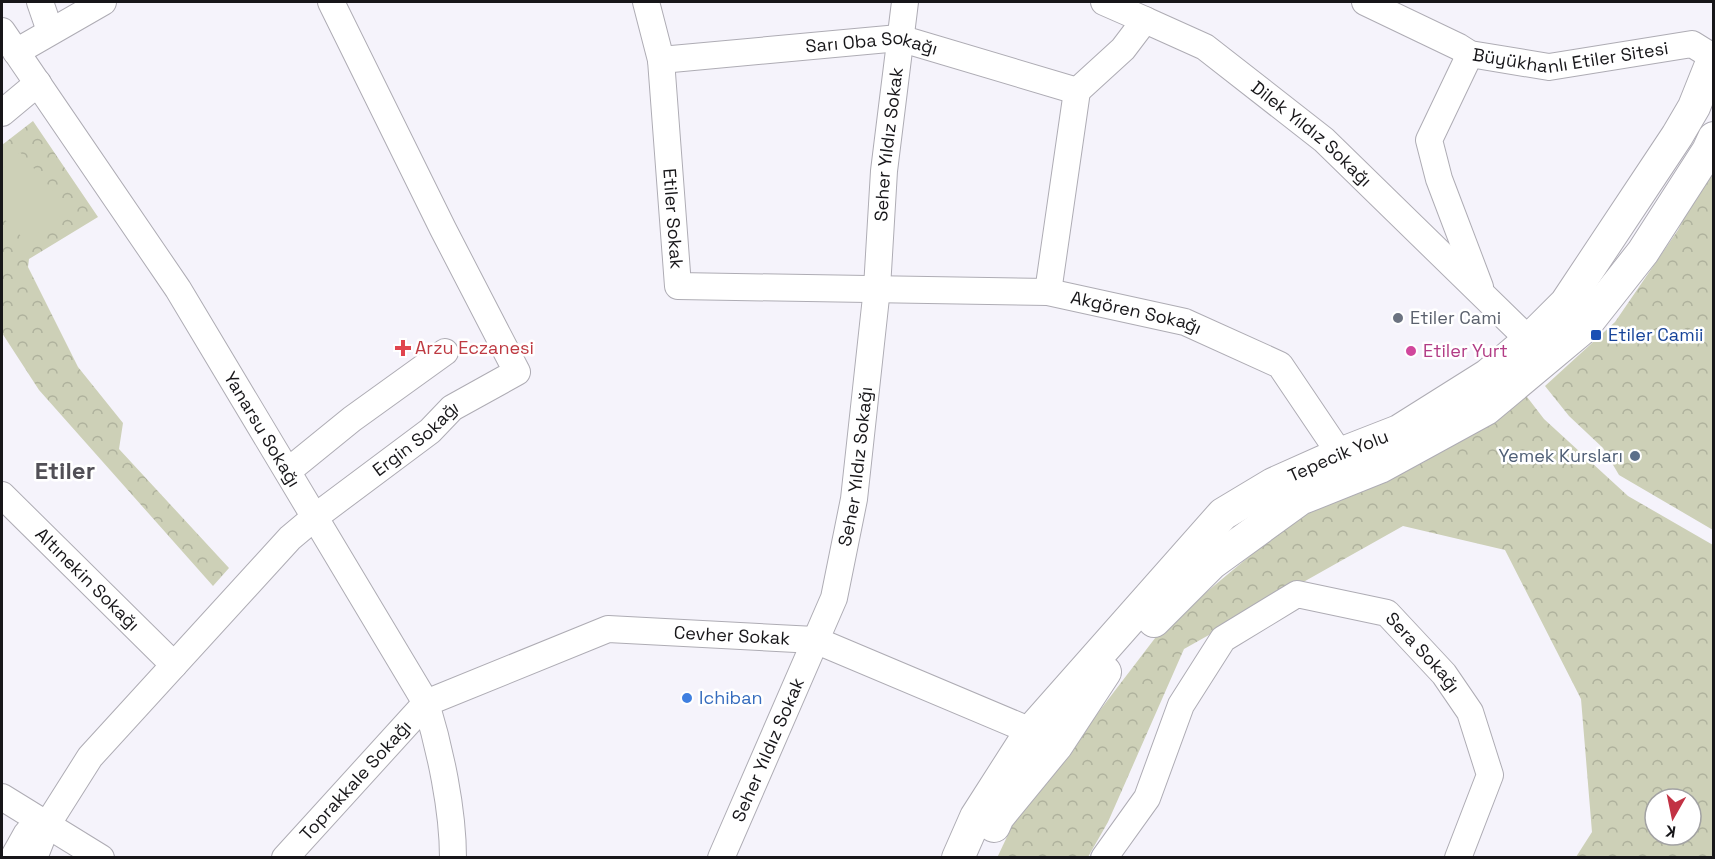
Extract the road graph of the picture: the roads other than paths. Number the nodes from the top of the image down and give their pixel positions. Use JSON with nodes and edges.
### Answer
{"nodes":[{"id":1,"x":40,"y":2,"type":"edge"},
{"id":2,"x":103,"y":2,"type":"edge"},
{"id":3,"x":331,"y":2,"type":"edge"},
{"id":4,"x":646,"y":2,"type":"edge"},
{"id":5,"x":905,"y":2,"type":"edge"},
{"id":6,"x":1104,"y":2,"type":"edge"},
{"id":7,"x":1365,"y":2,"type":"edge"},
{"id":8,"x":1145,"y":20,"type":"junction"},
{"id":9,"x":2,"y":31,"type":"edge"},
{"id":10,"x":50,"y":31,"type":"junction"},
{"id":11,"x":899,"y":38,"type":"junction"},
{"id":12,"x":16,"y":52,"type":"junction"},
{"id":13,"x":1470,"y":54,"type":"junction"},
{"id":14,"x":1713,"y":57,"type":"edge"},
{"id":15,"x":661,"y":60,"type":"junction"},
{"id":16,"x":38,"y":83,"type":"junction"},
{"id":17,"x":1077,"y":91,"type":"junction"},
{"id":18,"x":1704,"y":111,"type":"edge"},
{"id":19,"x":2,"y":113,"type":"edge"},
{"id":20,"x":1677,"y":136,"type":"junction"},
{"id":21,"x":1711,"y":144,"type":"edge"},
{"id":22,"x":877,"y":288,"type":"junction"},
{"id":23,"x":1048,"y":292,"type":"junction"},
{"id":24,"x":1484,"y":295,"type":"junction"},
{"id":25,"x":1538,"y":349,"type":"junction"},
{"id":26,"x":445,"y":352,"type":"dead end"},
{"id":27,"x":1347,"y":466,"type":"junction"},
{"id":28,"x":288,"y":471,"type":"junction"},
{"id":29,"x":2,"y":495,"type":"edge"},
{"id":30,"x":315,"y":517,"type":"junction"},
{"id":31,"x":815,"y":640,"type":"junction"},
{"id":32,"x":174,"y":665,"type":"junction"},
{"id":33,"x":426,"y":703,"type":"junction"},
{"id":34,"x":1044,"y":738,"type":"junction"},
{"id":35,"x":2,"y":797,"type":"edge"},
{"id":36,"x":47,"y":825,"type":"junction"},
{"id":37,"x":13,"y":858,"type":"edge"},
{"id":38,"x":34,"y":858,"type":"edge"},
{"id":39,"x":101,"y":858,"type":"edge"},
{"id":40,"x":285,"y":858,"type":"edge"},
{"id":41,"x":453,"y":858,"type":"edge"},
{"id":42,"x":721,"y":858,"type":"edge"},
{"id":43,"x":958,"y":858,"type":"edge"},
{"id":44,"x":980,"y":858,"type":"edge"},
{"id":45,"x":1104,"y":858,"type":"edge"},
{"id":46,"x":1458,"y":858,"type":"edge"}],
"edges":[{"from":1,"to":10,"type":"street"},
{"from":2,"to":10,"type":"street"},
{"from":3,"to":30,"type":"street","name":"Ergin Sokağı"},
{"from":4,"to":15,"type":"street"},
{"from":5,"to":11,"type":"street","name":"Seher Yıldız Sokak"},
{"from":6,"to":8,"type":"street","name":"Dilek Yıldız Sokağı"},
{"from":7,"to":13,"type":"street","name":"Büyükhanlı Etiler Sitesi"},
{"from":8,"to":17,"type":"street"},
{"from":8,"to":24,"type":"street","name":"Dilek Yıldız Sokağı"},
{"from":9,"to":12,"type":"street","name":"Yanarsu Sokağı"},
{"from":10,"to":12,"type":"street"},
{"from":11,"to":15,"type":"street","name":"Sarı Oba Sokağı"},
{"from":11,"to":17,"type":"street","name":"Sarı Oba Sokağı"},
{"from":11,"to":22,"type":"street","name":"Seher Yıldız Sokak"},
{"from":12,"to":16,"type":"street","name":"Yanarsu Sokağı"},
{"from":13,"to":14,"type":"street","name":"Büyükhanlı Etiler Sitesi"},
{"from":13,"to":24,"type":"street"},
{"from":14,"to":18,"type":"main road","name":"Tepecik Yolu"},
{"from":15,"to":22,"type":"street","name":"Etiler Sokak"},
{"from":16,"to":19,"type":"street"},
{"from":16,"to":28,"type":"street","name":"Yanarsu Sokağı"},
{"from":17,"to":23,"type":"street"},
{"from":18,"to":20,"type":"main road","name":"Tepecik Yolu"},
{"from":20,"to":21,"type":"main road"},
{"from":20,"to":25,"type":"main road","name":"Tepecik Yolu"},
{"from":21,"to":25,"type":"main road","name":"Tepecik Yolu"},
{"from":22,"to":23,"type":"street","name":"Akgören Sokağı"},
{"from":22,"to":31,"type":"street","name":"Seher Yıldız Sokağı"},
{"from":23,"to":27,"type":"street","name":"Akgören Sokağı"},
{"from":24,"to":25,"type":"street","name":"Dilek Yıldız Sokağı"},
{"from":25,"to":27,"type":"main road","name":"Tepecik Yolu"},
{"from":26,"to":28,"type":"street"},
{"from":27,"to":34,"type":"main road","name":"Tepecik Yolu"},
{"from":28,"to":30,"type":"street","name":"Yanarsu Sokağı"},
{"from":29,"to":32,"type":"street","name":"Altınekin Sokağı"},
{"from":30,"to":32,"type":"street","name":"Ergin Sokağı"},
{"from":30,"to":33,"type":"street","name":"Yanarsu Sokağı"},
{"from":31,"to":33,"type":"street","name":"Cevher Sokak"},
{"from":31,"to":34,"type":"street","name":"Cevher Sokak"},
{"from":31,"to":42,"type":"street","name":"Seher Yıldız Sokak"},
{"from":32,"to":36,"type":"street","name":"Ergin Sokağı"},
{"from":33,"to":40,"type":"street","name":"Toprakkale Sokağı"},
{"from":33,"to":41,"type":"street","name":"Yanarsu Sokağı"},
{"from":34,"to":43,"type":"main road","name":"Tepecik Yolu"},
{"from":34,"to":44,"type":"main road","name":"Tepecik Yolu"},
{"from":35,"to":36,"type":"street"},
{"from":36,"to":37,"type":"street","name":"Ergin Sokağı"},
{"from":36,"to":38,"type":"street","name":"Ergin Sokağı"},
{"from":36,"to":39,"type":"street"},
{"from":45,"to":46,"type":"street","name":"Sera Sokağı"}]}
